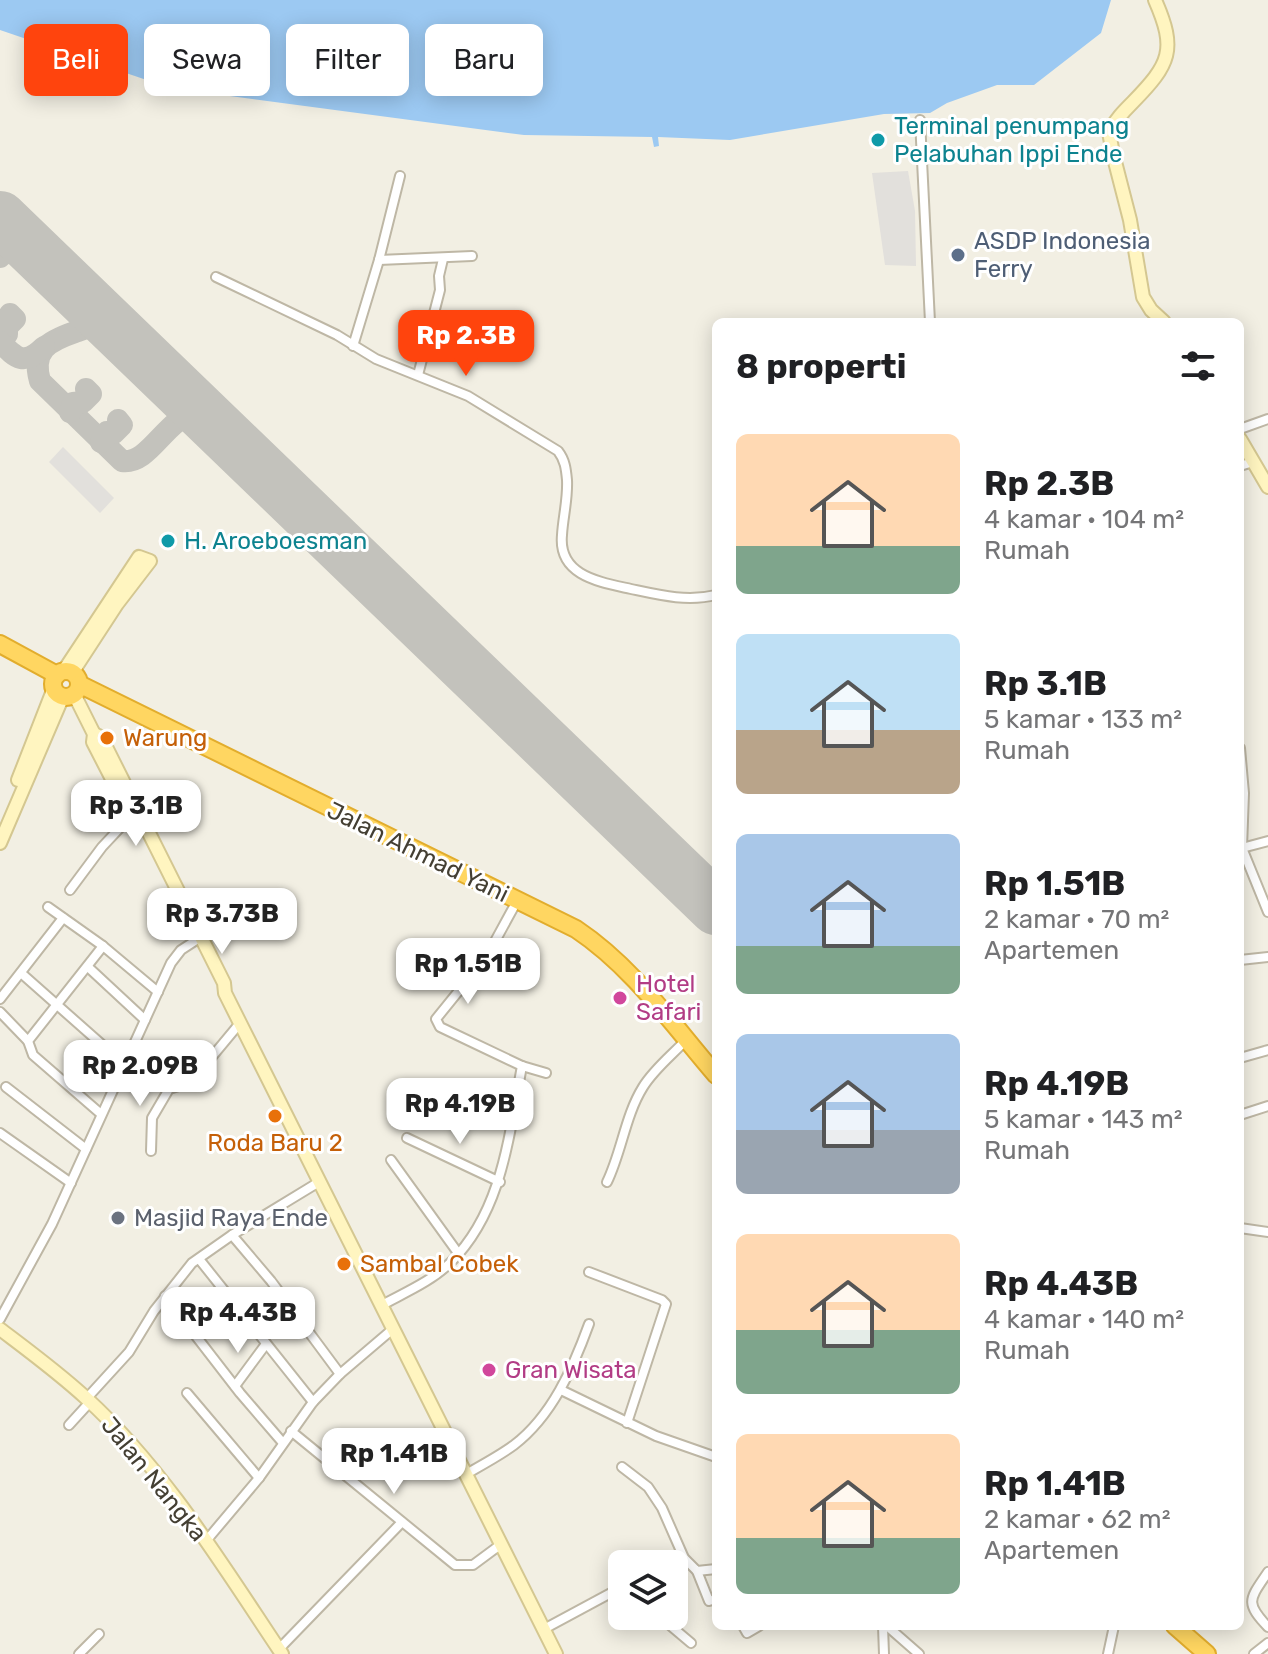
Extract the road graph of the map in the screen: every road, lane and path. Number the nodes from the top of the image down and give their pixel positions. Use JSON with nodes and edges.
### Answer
{"nodes":[{"id":1,"x":1155,"y":0,"type":"edge"},
{"id":2,"x":920,"y":120,"type":"dead end"},
{"id":3,"x":400,"y":176,"type":"dead end"},
{"id":4,"x":472,"y":256,"type":"dead end"},
{"id":5,"x":443,"y":259,"type":"junction"},
{"id":6,"x":379,"y":260,"type":"junction"},
{"id":7,"x":216,"y":277,"type":"dead end"},
{"id":8,"x":930,"y":318,"type":"edge"},
{"id":9,"x":1160,"y":318,"type":"edge"},
{"id":10,"x":353,"y":346,"type":"junction"},
{"id":11,"x":418,"y":375,"type":"junction"},
{"id":12,"x":1268,"y":419,"type":"edge"},
{"id":13,"x":1244,"y":428,"type":"edge"},
{"id":14,"x":1244,"y":446,"type":"edge"},
{"id":15,"x":1253,"y":462,"type":"junction"},
{"id":16,"x":1244,"y":465,"type":"edge"},
{"id":17,"x":1268,"y":487,"type":"edge"},
{"id":18,"x":145,"y":559,"type":"dead end"},
{"id":19,"x":712,"y":596,"type":"edge"},
{"id":20,"x":0,"y":644,"type":"edge"},
{"id":21,"x":66,"y":683,"type":"junction"},
{"id":22,"x":94,"y":734,"type":"junction"},
{"id":23,"x":131,"y":816,"type":"junction"},
{"id":24,"x":0,"y":823,"type":"edge"},
{"id":25,"x":1268,"y":841,"type":"edge"},
{"id":26,"x":0,"y":843,"type":"edge"},
{"id":27,"x":1244,"y":847,"type":"edge"},
{"id":28,"x":1244,"y":853,"type":"edge"},
{"id":29,"x":70,"y":890,"type":"dead end"},
{"id":30,"x":517,"y":901,"type":"junction"},
{"id":31,"x":48,"y":907,"type":"dead end"},
{"id":32,"x":1268,"y":912,"type":"edge"},
{"id":33,"x":63,"y":918,"type":"junction"},
{"id":34,"x":198,"y":939,"type":"junction"},
{"id":35,"x":103,"y":946,"type":"junction"},
{"id":36,"x":1268,"y":957,"type":"edge"},
{"id":37,"x":1244,"y":960,"type":"edge"},
{"id":38,"x":88,"y":967,"type":"junction"},
{"id":39,"x":21,"y":973,"type":"junction"},
{"id":40,"x":158,"y":992,"type":"junction"},
{"id":41,"x":0,"y":999,"type":"edge"},
{"id":42,"x":57,"y":1006,"type":"junction"},
{"id":43,"x":0,"y":1012,"type":"edge"},
{"id":44,"x":145,"y":1020,"type":"junction"},
{"id":45,"x":240,"y":1023,"type":"junction"},
{"id":46,"x":686,"y":1040,"type":"junction"},
{"id":47,"x":28,"y":1041,"type":"junction"},
{"id":48,"x":1268,"y":1050,"type":"edge"},
{"id":49,"x":1244,"y":1057,"type":"edge"},
{"id":50,"x":125,"y":1065,"type":"junction"},
{"id":51,"x":522,"y":1066,"type":"junction"},
{"id":52,"x":712,"y":1070,"type":"edge"},
{"id":53,"x":546,"y":1073,"type":"dead end"},
{"id":54,"x":6,"y":1087,"type":"dead end"},
{"id":55,"x":1268,"y":1106,"type":"edge"},
{"id":56,"x":101,"y":1114,"type":"junction"},
{"id":57,"x":1244,"y":1114,"type":"edge"},
{"id":58,"x":0,"y":1133,"type":"edge"},
{"id":59,"x":407,"y":1138,"type":"dead end"},
{"id":60,"x":86,"y":1149,"type":"junction"},
{"id":61,"x":151,"y":1151,"type":"dead end"},
{"id":62,"x":391,"y":1160,"type":"dead end"},
{"id":63,"x":319,"y":1182,"type":"junction"},
{"id":64,"x":500,"y":1182,"type":"junction"},
{"id":65,"x":607,"y":1182,"type":"dead end"},
{"id":66,"x":71,"y":1183,"type":"junction"},
{"id":67,"x":1244,"y":1229,"type":"edge"},
{"id":68,"x":1268,"y":1232,"type":"edge"},
{"id":69,"x":232,"y":1235,"type":"junction"},
{"id":70,"x":458,"y":1253,"type":"junction"},
{"id":71,"x":199,"y":1259,"type":"junction"},
{"id":72,"x":589,"y":1272,"type":"dead end"},
{"id":73,"x":165,"y":1296,"type":"junction"},
{"id":74,"x":382,"y":1305,"type":"junction"},
{"id":75,"x":0,"y":1319,"type":"edge"},
{"id":76,"x":589,"y":1324,"type":"dead end"},
{"id":77,"x":394,"y":1328,"type":"junction"},
{"id":78,"x":0,"y":1329,"type":"edge"},
{"id":79,"x":266,"y":1344,"type":"junction"},
{"id":80,"x":340,"y":1374,"type":"junction"},
{"id":81,"x":235,"y":1386,"type":"junction"},
{"id":82,"x":561,"y":1390,"type":"junction"},
{"id":83,"x":187,"y":1393,"type":"dead end"},
{"id":84,"x":88,"y":1400,"type":"junction"},
{"id":85,"x":313,"y":1402,"type":"junction"},
{"id":86,"x":627,"y":1423,"type":"junction"},
{"id":87,"x":69,"y":1425,"type":"dead end"},
{"id":88,"x":291,"y":1431,"type":"junction"},
{"id":89,"x":283,"y":1443,"type":"junction"},
{"id":90,"x":712,"y":1456,"type":"edge"},
{"id":91,"x":622,"y":1467,"type":"dead end"},
{"id":92,"x":466,"y":1474,"type":"junction"},
{"id":93,"x":259,"y":1478,"type":"junction"},
{"id":94,"x":402,"y":1522,"type":"junction"},
{"id":95,"x":206,"y":1541,"type":"junction"},
{"id":96,"x":500,"y":1545,"type":"junction"},
{"id":97,"x":680,"y":1550,"type":"edge"},
{"id":98,"x":688,"y":1562,"type":"edge"},
{"id":99,"x":712,"y":1569,"type":"edge"},
{"id":100,"x":697,"y":1571,"type":"junction"},
{"id":101,"x":1268,"y":1572,"type":"edge"},
{"id":102,"x":608,"y":1595,"type":"edge"},
{"id":103,"x":712,"y":1600,"type":"edge"},
{"id":104,"x":1268,"y":1627,"type":"edge"},
{"id":105,"x":544,"y":1629,"type":"junction"},
{"id":106,"x":676,"y":1630,"type":"edge"},
{"id":107,"x":885,"y":1630,"type":"edge"},
{"id":108,"x":890,"y":1630,"type":"edge"},
{"id":109,"x":1113,"y":1630,"type":"edge"},
{"id":110,"x":1180,"y":1630,"type":"edge"},
{"id":111,"x":99,"y":1634,"type":"dead end"},
{"id":112,"x":691,"y":1643,"type":"dead end"},
{"id":113,"x":1268,"y":1643,"type":"edge"},
{"id":114,"x":280,"y":1652,"type":"edge"},
{"id":115,"x":79,"y":1654,"type":"edge"},
{"id":116,"x":556,"y":1654,"type":"edge"},
{"id":117,"x":884,"y":1654,"type":"edge"},
{"id":118,"x":919,"y":1654,"type":"edge"},
{"id":119,"x":1108,"y":1654,"type":"edge"},
{"id":120,"x":1207,"y":1654,"type":"edge"},
{"id":121,"x":1254,"y":1654,"type":"edge"}],
"edges":[{"from":1,"to":9,"type":"street"},
{"from":2,"to":8,"type":"street"},
{"from":3,"to":6,"type":"street"},
{"from":4,"to":5,"type":"street"},
{"from":5,"to":6,"type":"street"},
{"from":5,"to":11,"type":"street"},
{"from":6,"to":10,"type":"street"},
{"from":7,"to":10,"type":"street"},
{"from":10,"to":11,"type":"street"},
{"from":11,"to":19,"type":"street"},
{"from":12,"to":13,"type":"street"},
{"from":14,"to":15,"type":"street"},
{"from":15,"to":16,"type":"street"},
{"from":15,"to":17,"type":"street"},
{"from":18,"to":21,"type":"street"},
{"from":20,"to":21,"type":"highway","name":"Jalan Ahmad Yani"},
{"from":21,"to":22,"type":"street"},
{"from":21,"to":24,"type":"street"},
{"from":21,"to":26,"type":"street"},
{"from":21,"to":30,"type":"highway","name":"Jalan Ahmad Yani"},
{"from":22,"to":23,"type":"street"},
{"from":22,"to":34,"type":"street"},
{"from":23,"to":29,"type":"street"},
{"from":23,"to":34,"type":"street"},
{"from":25,"to":27,"type":"street"},
{"from":28,"to":32,"type":"street"},
{"from":30,"to":46,"type":"highway","name":"Jalan Ahmad Yani"},
{"from":30,"to":51,"type":"street"},
{"from":31,"to":33,"type":"street"},
{"from":33,"to":35,"type":"street"},
{"from":33,"to":39,"type":"street"},
{"from":34,"to":40,"type":"street"},
{"from":34,"to":45,"type":"street"},
{"from":35,"to":38,"type":"street"},
{"from":35,"to":40,"type":"street"},
{"from":36,"to":37,"type":"street"},
{"from":38,"to":42,"type":"street"},
{"from":38,"to":44,"type":"street"},
{"from":39,"to":41,"type":"street"},
{"from":39,"to":42,"type":"street"},
{"from":40,"to":44,"type":"street"},
{"from":42,"to":47,"type":"street"},
{"from":42,"to":50,"type":"street"},
{"from":43,"to":47,"type":"street"},
{"from":44,"to":50,"type":"street"},
{"from":45,"to":61,"type":"street"},
{"from":45,"to":63,"type":"street"},
{"from":46,"to":52,"type":"highway","name":"Jalan Ahmad Yani"},
{"from":46,"to":65,"type":"street"},
{"from":47,"to":56,"type":"street"},
{"from":48,"to":49,"type":"street"},
{"from":50,"to":56,"type":"street"},
{"from":51,"to":53,"type":"street"},
{"from":51,"to":64,"type":"street"},
{"from":54,"to":60,"type":"street"},
{"from":55,"to":57,"type":"street"},
{"from":56,"to":60,"type":"street"},
{"from":58,"to":66,"type":"street"},
{"from":59,"to":64,"type":"street"},
{"from":60,"to":66,"type":"street"},
{"from":62,"to":70,"type":"street"},
{"from":63,"to":69,"type":"street"},
{"from":63,"to":74,"type":"street"},
{"from":64,"to":70,"type":"street"},
{"from":66,"to":75,"type":"street"},
{"from":67,"to":68,"type":"street"},
{"from":69,"to":71,"type":"street"},
{"from":69,"to":80,"type":"street"},
{"from":70,"to":74,"type":"street"},
{"from":71,"to":73,"type":"street"},
{"from":71,"to":79,"type":"street"},
{"from":72,"to":86,"type":"street"},
{"from":73,"to":81,"type":"street"},
{"from":73,"to":84,"type":"street"},
{"from":74,"to":77,"type":"street"},
{"from":76,"to":82,"type":"street"},
{"from":77,"to":80,"type":"street"},
{"from":77,"to":92,"type":"street"},
{"from":78,"to":84,"type":"street","name":"Jalan Nangka"},
{"from":79,"to":81,"type":"street"},
{"from":79,"to":85,"type":"street"},
{"from":80,"to":85,"type":"street"},
{"from":81,"to":89,"type":"street"},
{"from":82,"to":86,"type":"street"},
{"from":82,"to":92,"type":"street"},
{"from":83,"to":93,"type":"street"},
{"from":84,"to":87,"type":"street"},
{"from":84,"to":95,"type":"street","name":"Jalan Nangka"},
{"from":85,"to":88,"type":"street"},
{"from":86,"to":90,"type":"street"},
{"from":88,"to":89,"type":"street"},
{"from":88,"to":94,"type":"street"},
{"from":89,"to":93,"type":"street"},
{"from":91,"to":97,"type":"street"},
{"from":92,"to":96,"type":"street"},
{"from":93,"to":95,"type":"street"},
{"from":94,"to":96,"type":"street"},
{"from":94,"to":114,"type":"street"},
{"from":95,"to":114,"type":"street","name":"Jalan Nangka"},
{"from":96,"to":105,"type":"street"},
{"from":98,"to":100,"type":"street"},
{"from":99,"to":100,"type":"street"},
{"from":100,"to":103,"type":"street"},
{"from":101,"to":104,"type":"street"},
{"from":102,"to":105,"type":"street"},
{"from":105,"to":116,"type":"street"},
{"from":106,"to":112,"type":"street"},
{"from":107,"to":117,"type":"street"},
{"from":108,"to":118,"type":"street"},
{"from":109,"to":119,"type":"street"},
{"from":110,"to":120,"type":"highway"},
{"from":111,"to":115,"type":"street"},
{"from":113,"to":121,"type":"street"}]}
